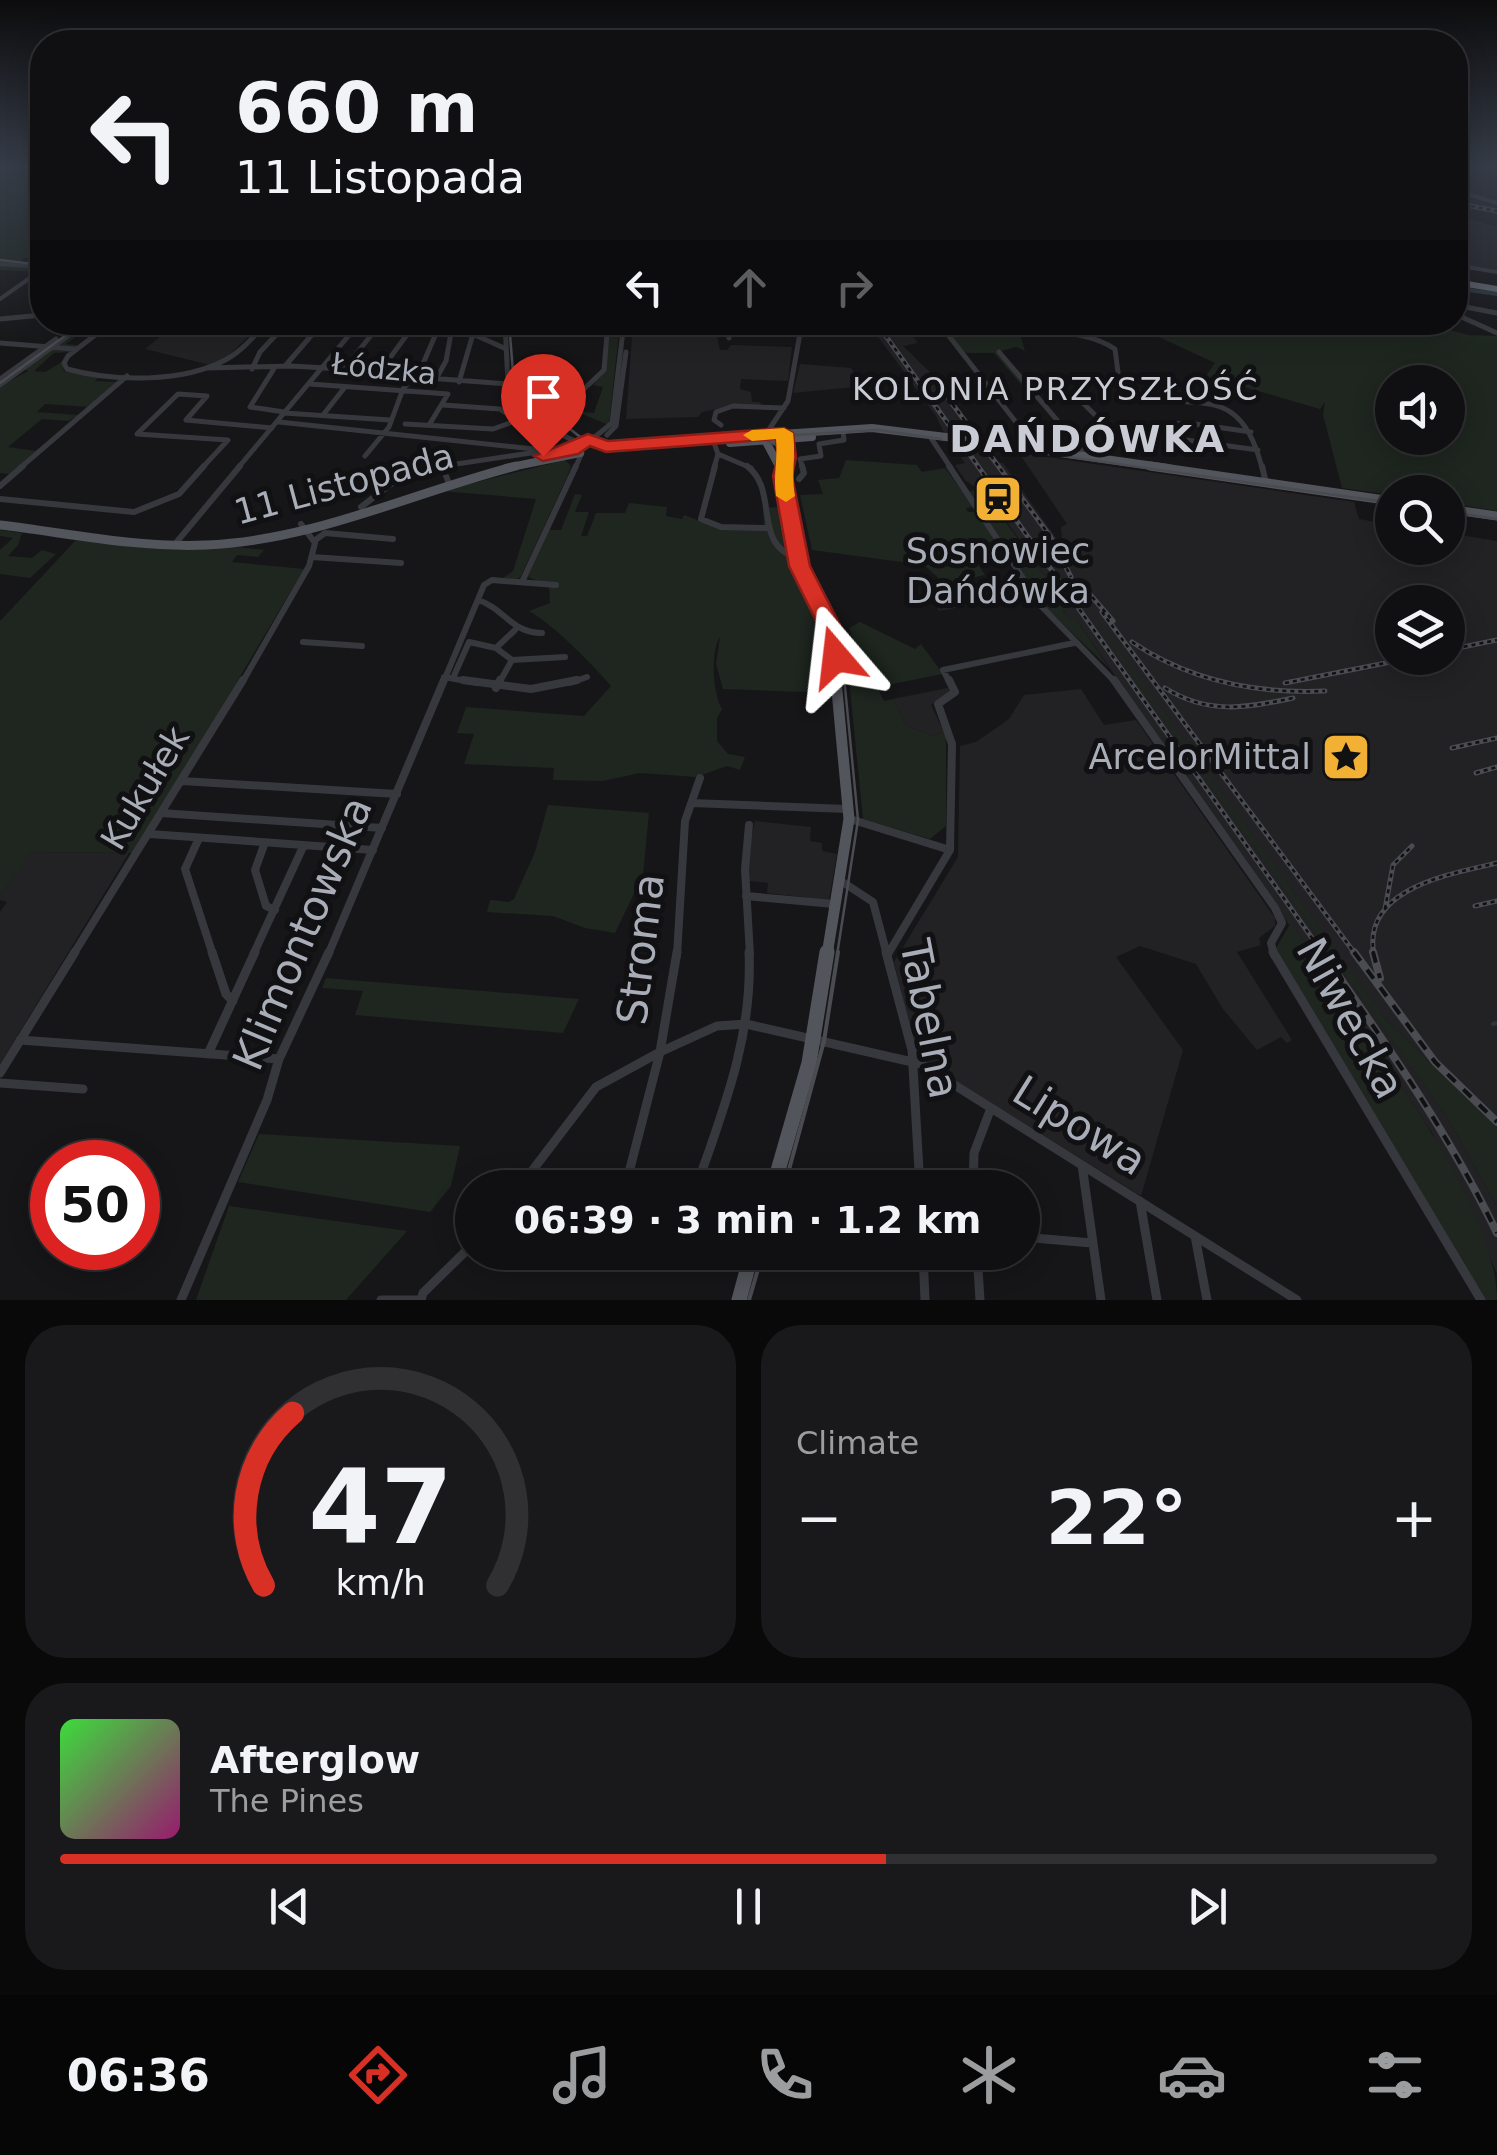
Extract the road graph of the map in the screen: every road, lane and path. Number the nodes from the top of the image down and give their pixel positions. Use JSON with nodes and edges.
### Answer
{"nodes":[{"id":1,"x":0,"y":264,"type":"edge"},
{"id":2,"x":30,"y":266,"type":"edge"},
{"id":3,"x":1468,"y":267,"type":"edge"},
{"id":4,"x":1497,"y":272,"type":"edge"},
{"id":5,"x":30,"y":278,"type":"edge"},
{"id":6,"x":1468,"y":285,"type":"edge"},
{"id":7,"x":1497,"y":290,"type":"edge"},
{"id":8,"x":0,"y":299,"type":"edge"},
{"id":9,"x":1468,"y":307,"type":"edge"},
{"id":10,"x":1497,"y":313,"type":"edge"},
{"id":11,"x":30,"y":316,"type":"edge"},
{"id":12,"x":0,"y":319,"type":"edge"},
{"id":13,"x":1468,"y":320,"type":"edge"},
{"id":14,"x":1497,"y":333,"type":"edge"},
{"id":15,"x":66,"y":335,"type":"edge"},
{"id":16,"x":95,"y":335,"type":"edge"},
{"id":17,"x":254,"y":335,"type":"edge"},
{"id":18,"x":276,"y":335,"type":"edge"},
{"id":19,"x":312,"y":335,"type":"edge"},
{"id":20,"x":350,"y":335,"type":"edge"},
{"id":21,"x":372,"y":335,"type":"edge"},
{"id":22,"x":409,"y":335,"type":"edge"},
{"id":23,"x":433,"y":335,"type":"edge"},
{"id":24,"x":451,"y":335,"type":"edge"},
{"id":25,"x":473,"y":335,"type":"edge"},
{"id":26,"x":475,"y":335,"type":"edge"},
{"id":27,"x":504,"y":335,"type":"edge"},
{"id":28,"x":607,"y":335,"type":"edge"},
{"id":29,"x":624,"y":335,"type":"edge"},
{"id":30,"x":729,"y":335,"type":"edge"},
{"id":31,"x":801,"y":335,"type":"edge"},
{"id":32,"x":945,"y":335,"type":"edge"},
{"id":33,"x":1081,"y":335,"type":"edge"},
{"id":34,"x":729,"y":338,"type":"dead end"},
{"id":35,"x":0,"y":342,"type":"edge"},
{"id":36,"x":49,"y":347,"type":"junction"},
{"id":37,"x":504,"y":348,"type":"junction"},
{"id":38,"x":77,"y":349,"type":"junction"},
{"id":39,"x":998,"y":352,"type":"dead end"},
{"id":40,"x":285,"y":366,"type":"junction"},
{"id":41,"x":207,"y":367,"type":"junction"},
{"id":42,"x":275,"y":367,"type":"junction"},
{"id":43,"x":322,"y":368,"type":"junction"},
{"id":44,"x":252,"y":369,"type":"junction"},
{"id":45,"x":344,"y":369,"type":"junction"},
{"id":46,"x":380,"y":371,"type":"junction"},
{"id":47,"x":396,"y":372,"type":"dead end"},
{"id":48,"x":128,"y":376,"type":"junction"},
{"id":49,"x":414,"y":377,"type":"junction"},
{"id":50,"x":436,"y":378,"type":"junction"},
{"id":51,"x":0,"y":382,"type":"edge"},
{"id":52,"x":459,"y":382,"type":"junction"},
{"id":53,"x":309,"y":384,"type":"junction"},
{"id":54,"x":508,"y":384,"type":"junction"},
{"id":55,"x":344,"y":387,"type":"junction"},
{"id":56,"x":403,"y":390,"type":"junction"},
{"id":57,"x":1074,"y":394,"type":"dead end"},
{"id":58,"x":443,"y":404,"type":"junction"},
{"id":59,"x":784,"y":408,"type":"junction"},
{"id":60,"x":285,"y":412,"type":"junction"},
{"id":61,"x":540,"y":412,"type":"junction"},
{"id":62,"x":322,"y":416,"type":"junction"},
{"id":63,"x":777,"y":418,"type":"junction"},
{"id":64,"x":390,"y":420,"type":"junction"},
{"id":65,"x":517,"y":421,"type":"junction"},
{"id":66,"x":278,"y":422,"type":"junction"},
{"id":67,"x":405,"y":424,"type":"dead end"},
{"id":68,"x":429,"y":424,"type":"junction"},
{"id":69,"x":557,"y":424,"type":"junction"},
{"id":70,"x":721,"y":424,"type":"dead end"},
{"id":71,"x":1148,"y":425,"type":"dead end"},
{"id":72,"x":272,"y":428,"type":"junction"},
{"id":73,"x":848,"y":430,"type":"junction"},
{"id":74,"x":1252,"y":432,"type":"junction"},
{"id":75,"x":929,"y":434,"type":"junction"},
{"id":76,"x":383,"y":435,"type":"junction"},
{"id":77,"x":766,"y":438,"type":"junction"},
{"id":78,"x":714,"y":443,"type":"junction"},
{"id":79,"x":597,"y":445,"type":"junction"},
{"id":80,"x":786,"y":446,"type":"junction"},
{"id":81,"x":1034,"y":448,"type":"junction"},
{"id":82,"x":579,"y":449,"type":"junction"},
{"id":83,"x":1260,"y":450,"type":"junction"},
{"id":84,"x":1085,"y":453,"type":"dead end"},
{"id":85,"x":718,"y":454,"type":"junction"},
{"id":86,"x":365,"y":456,"type":"dead end"},
{"id":87,"x":555,"y":456,"type":"junction"},
{"id":88,"x":442,"y":466,"type":"junction"},
{"id":89,"x":575,"y":468,"type":"junction"},
{"id":90,"x":782,"y":476,"type":"junction"},
{"id":91,"x":799,"y":479,"type":"dead end"},
{"id":92,"x":448,"y":481,"type":"junction"},
{"id":93,"x":1266,"y":483,"type":"junction"},
{"id":94,"x":0,"y":486,"type":"edge"},
{"id":95,"x":0,"y":499,"type":"edge"},
{"id":96,"x":1375,"y":499,"type":"edge"},
{"id":97,"x":361,"y":507,"type":"junction"},
{"id":98,"x":1465,"y":511,"type":"edge"},
{"id":99,"x":1497,"y":516,"type":"edge"},
{"id":100,"x":0,"y":522,"type":"edge"},
{"id":101,"x":302,"y":526,"type":"junction"},
{"id":102,"x":768,"y":528,"type":"junction"},
{"id":103,"x":325,"y":533,"type":"joint"},
{"id":104,"x":393,"y":539,"type":"dead end"},
{"id":105,"x":314,"y":540,"type":"junction"},
{"id":106,"x":176,"y":542,"type":"junction"},
{"id":107,"x":312,"y":557,"type":"junction"},
{"id":108,"x":798,"y":558,"type":"junction"},
{"id":109,"x":400,"y":563,"type":"dead end"},
{"id":110,"x":522,"y":582,"type":"junction"},
{"id":111,"x":556,"y":584,"type":"dead end"},
{"id":112,"x":478,"y":600,"type":"junction"},
{"id":113,"x":515,"y":630,"type":"junction"},
{"id":114,"x":542,"y":633,"type":"dead end"},
{"id":115,"x":304,"y":642,"type":"dead end"},
{"id":116,"x":1075,"y":642,"type":"junction"},
{"id":117,"x":362,"y":646,"type":"dead end"},
{"id":118,"x":496,"y":648,"type":"junction"},
{"id":119,"x":565,"y":657,"type":"dead end"},
{"id":120,"x":512,"y":660,"type":"junction"},
{"id":121,"x":444,"y":677,"type":"junction"},
{"id":122,"x":587,"y":677,"type":"dead end"},
{"id":123,"x":454,"y":678,"type":"junction"},
{"id":124,"x":496,"y":688,"type":"junction"},
{"id":125,"x":700,"y":778,"type":"dead end"},
{"id":126,"x":182,"y":781,"type":"junction"},
{"id":127,"x":397,"y":794,"type":"junction"},
{"id":128,"x":692,"y":803,"type":"junction"},
{"id":129,"x":161,"y":813,"type":"junction"},
{"id":130,"x":849,"y":814,"type":"junction"},
{"id":131,"x":749,"y":824,"type":"dead end"},
{"id":132,"x":382,"y":828,"type":"junction"},
{"id":133,"x":150,"y":834,"type":"junction"},
{"id":134,"x":199,"y":838,"type":"junction"},
{"id":135,"x":264,"y":844,"type":"junction"},
{"id":136,"x":303,"y":847,"type":"junction"},
{"id":137,"x":373,"y":850,"type":"junction"},
{"id":138,"x":950,"y":850,"type":"junction"},
{"id":139,"x":841,"y":881,"type":"junction"},
{"id":140,"x":746,"y":896,"type":"junction"},
{"id":141,"x":837,"y":904,"type":"junction"},
{"id":142,"x":274,"y":910,"type":"junction"},
{"id":143,"x":888,"y":954,"type":"junction"},
{"id":144,"x":232,"y":1001,"type":"junction"},
{"id":145,"x":746,"y":1024,"type":"junction"},
{"id":146,"x":814,"y":1039,"type":"junction"},
{"id":147,"x":20,"y":1040,"type":"junction"},
{"id":148,"x":660,"y":1052,"type":"junction"},
{"id":149,"x":208,"y":1054,"type":"junction"},
{"id":150,"x":280,"y":1060,"type":"junction"},
{"id":151,"x":914,"y":1062,"type":"junction"},
{"id":152,"x":0,"y":1073,"type":"edge"},
{"id":153,"x":0,"y":1083,"type":"edge"},
{"id":154,"x":83,"y":1089,"type":"dead end"},
{"id":155,"x":991,"y":1108,"type":"junction"},
{"id":156,"x":1082,"y":1164,"type":"junction"},
{"id":157,"x":532,"y":1170,"type":"edge"},
{"id":158,"x":630,"y":1170,"type":"edge"},
{"id":159,"x":702,"y":1170,"type":"edge"},
{"id":160,"x":778,"y":1170,"type":"edge"},
{"id":161,"x":919,"y":1170,"type":"edge"},
{"id":162,"x":973,"y":1170,"type":"edge"},
{"id":163,"x":1140,"y":1201,"type":"junction"},
{"id":164,"x":1195,"y":1236,"type":"junction"},
{"id":165,"x":1040,"y":1238,"type":"edge"},
{"id":166,"x":1092,"y":1242,"type":"junction"},
{"id":167,"x":455,"y":1262,"type":"edge"},
{"id":168,"x":747,"y":1270,"type":"edge"},
{"id":169,"x":924,"y":1270,"type":"edge"},
{"id":170,"x":978,"y":1270,"type":"edge"},
{"id":171,"x":181,"y":1300,"type":"edge"},
{"id":172,"x":381,"y":1300,"type":"edge"},
{"id":173,"x":421,"y":1300,"type":"edge"},
{"id":174,"x":739,"y":1300,"type":"edge"},
{"id":175,"x":925,"y":1300,"type":"edge"},
{"id":176,"x":980,"y":1300,"type":"edge"},
{"id":177,"x":1101,"y":1300,"type":"edge"},
{"id":178,"x":1157,"y":1300,"type":"edge"},
{"id":179,"x":1207,"y":1300,"type":"edge"},
{"id":180,"x":1297,"y":1300,"type":"edge"},
{"id":181,"x":1481,"y":1300,"type":"edge"}],
"edges":[{"from":1,"to":2,"type":"street"},
{"from":3,"to":4,"type":"street"},
{"from":5,"to":8,"type":"street"},
{"from":6,"to":7,"type":"highway"},
{"from":9,"to":10,"type":"street"},
{"from":11,"to":12,"type":"street"},
{"from":13,"to":14,"type":"street"},
{"from":15,"to":36,"type":"street"},
{"from":16,"to":38,"type":"street"},
{"from":17,"to":41,"type":"street"},
{"from":18,"to":44,"type":"street"},
{"from":19,"to":40,"type":"street"},
{"from":20,"to":43,"type":"street"},
{"from":21,"to":45,"type":"street"},
{"from":22,"to":46,"type":"street"},
{"from":23,"to":49,"type":"street"},
{"from":24,"to":50,"type":"street"},
{"from":25,"to":52,"type":"street"},
{"from":26,"to":37,"type":"street"},
{"from":27,"to":37,"type":"street"},
{"from":28,"to":69,"type":"street"},
{"from":29,"to":79,"type":"street"},
{"from":30,"to":34,"type":"street"},
{"from":31,"to":59,"type":"street"},
{"from":32,"to":81,"type":"street"},
{"from":33,"to":74,"type":"street"},
{"from":35,"to":36,"type":"street"},
{"from":36,"to":38,"type":"street"},
{"from":36,"to":51,"type":"street"},
{"from":37,"to":54,"type":"street"},
{"from":38,"to":48,"type":"street"},
{"from":39,"to":84,"type":"street"},
{"from":40,"to":42,"type":"street"},
{"from":40,"to":43,"type":"street"},
{"from":41,"to":44,"type":"street"},
{"from":41,"to":48,"type":"street"},
{"from":42,"to":44,"type":"street"},
{"from":42,"to":60,"type":"street"},
{"from":43,"to":45,"type":"street"},
{"from":43,"to":53,"type":"street"},
{"from":45,"to":46,"type":"street"},
{"from":46,"to":47,"type":"street"},
{"from":48,"to":94,"type":"street"},
{"from":49,"to":50,"type":"street"},
{"from":49,"to":56,"type":"street"},
{"from":50,"to":52,"type":"street"},
{"from":52,"to":54,"type":"street"},
{"from":53,"to":55,"type":"street","name":"Łódzka"},
{"from":53,"to":60,"type":"street"},
{"from":54,"to":61,"type":"street"},
{"from":55,"to":56,"type":"street","name":"Łódzka"},
{"from":55,"to":62,"type":"street"},
{"from":56,"to":58,"type":"street","name":"Łódzka"},
{"from":56,"to":64,"type":"street"},
{"from":57,"to":83,"type":"street"},
{"from":58,"to":65,"type":"street","name":"Łódzka"},
{"from":58,"to":68,"type":"street","name":"Łódzka"},
{"from":59,"to":63,"type":"street"},
{"from":59,"to":70,"type":"street"},
{"from":60,"to":62,"type":"street"},
{"from":60,"to":66,"type":"street"},
{"from":61,"to":65,"type":"street"},
{"from":61,"to":69,"type":"street"},
{"from":62,"to":64,"type":"street"},
{"from":63,"to":77,"type":"street"},
{"from":63,"to":80,"type":"street"},
{"from":64,"to":76,"type":"street"},
{"from":65,"to":68,"type":"street"},
{"from":66,"to":72,"type":"street"},
{"from":66,"to":76,"type":"street"},
{"from":67,"to":68,"type":"street"},
{"from":69,"to":82,"type":"street"},
{"from":71,"to":74,"type":"street"},
{"from":72,"to":95,"type":"street"},
{"from":72,"to":106,"type":"street"},
{"from":73,"to":75,"type":"main road"},
{"from":73,"to":80,"type":"main road"},
{"from":73,"to":91,"type":"street"},
{"from":74,"to":83,"type":"street"},
{"from":75,"to":81,"type":"main road","bridge":true},
{"from":75,"to":116,"type":"street","name":"Niwecka"},
{"from":76,"to":86,"type":"street"},
{"from":76,"to":88,"type":"street"},
{"from":77,"to":78,"type":"main road"},
{"from":77,"to":79,"type":"main road"},
{"from":77,"to":80,"type":"main road"},
{"from":77,"to":90,"type":"main road"},
{"from":78,"to":79,"type":"main road"},
{"from":78,"to":85,"type":"street"},
{"from":79,"to":82,"type":"main road"},
{"from":80,"to":90,"type":"main road"},
{"from":81,"to":93,"type":"main road"},
{"from":82,"to":87,"type":"main road","name":"11 Listopada"},
{"from":82,"to":89,"type":"street"},
{"from":82,"to":92,"type":"main road","name":"11 Listopada"},
{"from":83,"to":93,"type":"street"},
{"from":85,"to":102,"type":"street"},
{"from":85,"to":102,"type":"street"},
{"from":87,"to":89,"type":"street"},
{"from":87,"to":101,"type":"main road","name":"11 Listopada"},
{"from":88,"to":92,"type":"street"},
{"from":88,"to":97,"type":"street"},
{"from":89,"to":110,"type":"street"},
{"from":90,"to":108,"type":"main road"},
{"from":92,"to":97,"type":"main road","name":"11 Listopada"},
{"from":93,"to":96,"type":"main road"},
{"from":97,"to":101,"type":"main road","name":"11 Listopada"},
{"from":98,"to":99,"type":"main road"},
{"from":100,"to":106,"type":"main road","name":"11 Listopada"},
{"from":101,"to":105,"type":"street"},
{"from":101,"to":106,"type":"main road","name":"11 Listopada"},
{"from":102,"to":108,"type":"street"},
{"from":103,"to":104,"type":"street"},
{"from":103,"to":105,"type":"street"},
{"from":105,"to":107,"type":"street","name":"Kukułek"},
{"from":107,"to":109,"type":"street"},
{"from":107,"to":126,"type":"street","name":"Kukułek"},
{"from":108,"to":130,"type":"main road"},
{"from":110,"to":111,"type":"street"},
{"from":110,"to":112,"type":"street","name":"Klimontowska"},
{"from":112,"to":113,"type":"street"},
{"from":112,"to":121,"type":"street","name":"Klimontowska"},
{"from":113,"to":114,"type":"street"},
{"from":113,"to":118,"type":"street"},
{"from":115,"to":117,"type":"street"},
{"from":116,"to":138,"type":"street"},
{"from":116,"to":181,"type":"street","name":"Niwecka"},
{"from":118,"to":120,"type":"street"},
{"from":118,"to":123,"type":"street"},
{"from":119,"to":120,"type":"street"},
{"from":120,"to":124,"type":"street"},
{"from":121,"to":123,"type":"street"},
{"from":121,"to":127,"type":"street","name":"Klimontowska"},
{"from":122,"to":124,"type":"street"},
{"from":123,"to":124,"type":"street"},
{"from":125,"to":128,"type":"street","name":"Stroma"},
{"from":126,"to":127,"type":"street"},
{"from":126,"to":129,"type":"street","name":"Kukułek"},
{"from":127,"to":132,"type":"street","name":"Klimontowska"},
{"from":128,"to":130,"type":"street"},
{"from":128,"to":148,"type":"street","name":"Stroma"},
{"from":129,"to":132,"type":"street"},
{"from":129,"to":133,"type":"street","name":"Kukułek"},
{"from":130,"to":138,"type":"street"},
{"from":130,"to":139,"type":"main road"},
{"from":131,"to":140,"type":"street"},
{"from":132,"to":137,"type":"street","name":"Klimontowska"},
{"from":133,"to":134,"type":"street"},
{"from":133,"to":147,"type":"street","name":"Kukułek"},
{"from":134,"to":135,"type":"street"},
{"from":134,"to":144,"type":"street"},
{"from":135,"to":136,"type":"street"},
{"from":135,"to":142,"type":"street"},
{"from":136,"to":137,"type":"street"},
{"from":136,"to":142,"type":"street"},
{"from":137,"to":150,"type":"street","name":"Klimontowska"},
{"from":138,"to":143,"type":"street"},
{"from":139,"to":141,"type":"main road"},
{"from":139,"to":143,"type":"street","name":"Tabelna"},
{"from":140,"to":141,"type":"street"},
{"from":140,"to":145,"type":"street"},
{"from":141,"to":146,"type":"main road"},
{"from":142,"to":144,"type":"street"},
{"from":143,"to":151,"type":"street","name":"Tabelna"},
{"from":144,"to":149,"type":"street"},
{"from":145,"to":146,"type":"street","name":"Lipowa"},
{"from":145,"to":148,"type":"street"},
{"from":145,"to":159,"type":"street"},
{"from":146,"to":151,"type":"street","name":"Lipowa"},
{"from":146,"to":160,"type":"main road"},
{"from":147,"to":149,"type":"street"},
{"from":147,"to":152,"type":"street","name":"Kukułek"},
{"from":148,"to":157,"type":"street","name":"Stroma"},
{"from":148,"to":158,"type":"street"},
{"from":149,"to":150,"type":"street"},
{"from":150,"to":171,"type":"street","name":"Klimontowska"},
{"from":151,"to":155,"type":"street","name":"Lipowa"},
{"from":151,"to":161,"type":"street","name":"Tabelna"},
{"from":153,"to":154,"type":"street"},
{"from":155,"to":156,"type":"street","name":"Lipowa"},
{"from":155,"to":162,"type":"street"},
{"from":156,"to":163,"type":"street","name":"Lipowa"},
{"from":156,"to":166,"type":"street"},
{"from":163,"to":164,"type":"street","name":"Lipowa"},
{"from":163,"to":178,"type":"street"},
{"from":164,"to":179,"type":"street"},
{"from":164,"to":180,"type":"street","name":"Lipowa"},
{"from":165,"to":166,"type":"street"},
{"from":166,"to":177,"type":"street"},
{"from":167,"to":173,"type":"street"},
{"from":168,"to":174,"type":"main road"},
{"from":169,"to":175,"type":"street"},
{"from":170,"to":176,"type":"street"},
{"from":172,"to":173,"type":"street"}]}
